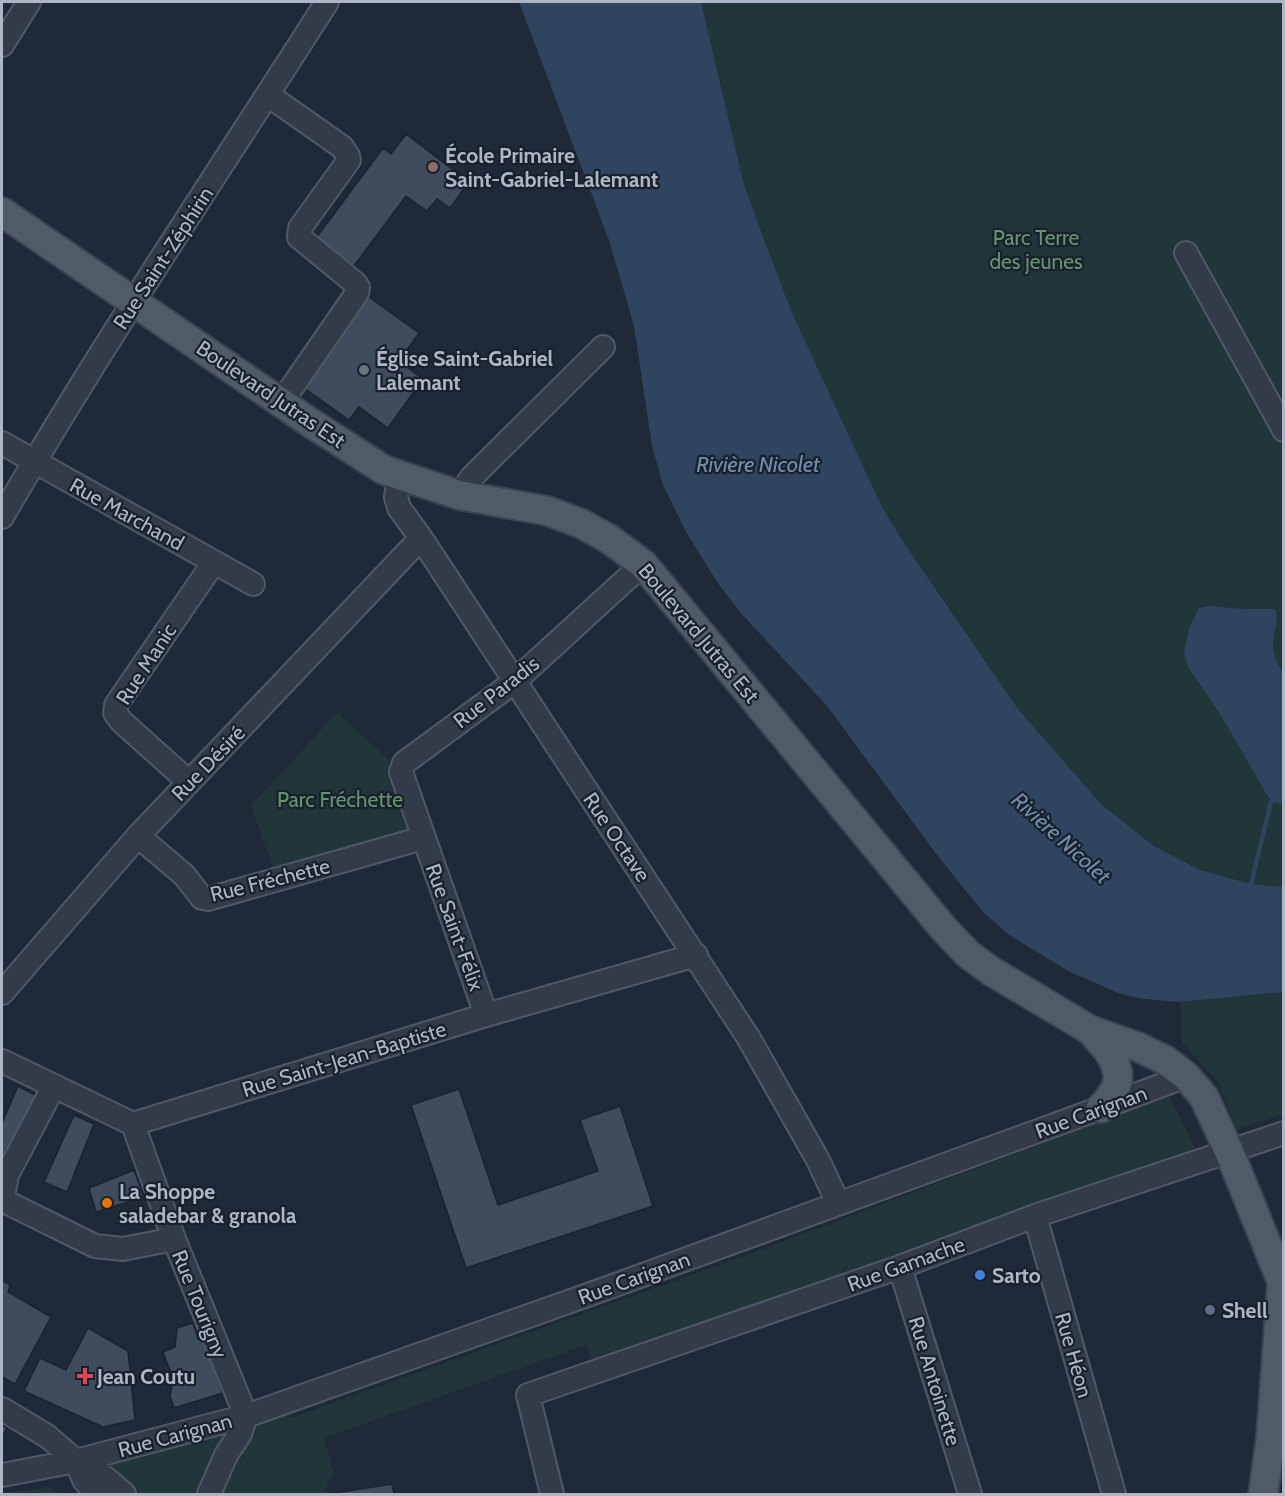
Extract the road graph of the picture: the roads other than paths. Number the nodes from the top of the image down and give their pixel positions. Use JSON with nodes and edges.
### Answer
{"nodes":[{"id":1,"x":29,"y":2,"type":"edge"},
{"id":2,"x":327,"y":2,"type":"edge"},
{"id":3,"x":2,"y":45,"type":"edge"},
{"id":4,"x":268,"y":94,"type":"junction"},
{"id":5,"x":2,"y":212,"type":"edge"},
{"id":6,"x":1186,"y":253,"type":"dead end"},
{"id":7,"x":135,"y":302,"type":"junction"},
{"id":8,"x":603,"y":347,"type":"dead end"},
{"id":9,"x":282,"y":403,"type":"junction"},
{"id":10,"x":1284,"y":430,"type":"edge"},
{"id":11,"x":2,"y":443,"type":"edge"},
{"id":12,"x":34,"y":461,"type":"junction"},
{"id":13,"x":399,"y":476,"type":"junction"},
{"id":14,"x":459,"y":495,"type":"junction"},
{"id":15,"x":2,"y":517,"type":"edge"},
{"id":16,"x":421,"y":538,"type":"junction"},
{"id":17,"x":214,"y":562,"type":"junction"},
{"id":18,"x":643,"y":564,"type":"junction"},
{"id":19,"x":253,"y":584,"type":"dead end"},
{"id":20,"x":514,"y":682,"type":"junction"},
{"id":21,"x":189,"y":782,"type":"junction"},
{"id":22,"x":138,"y":836,"type":"junction"},
{"id":23,"x":423,"y":838,"type":"junction"},
{"id":24,"x":696,"y":955,"type":"junction"},
{"id":25,"x":2,"y":993,"type":"edge"},
{"id":26,"x":486,"y":1015,"type":"junction"},
{"id":27,"x":1090,"y":1030,"type":"junction"},
{"id":28,"x":2,"y":1061,"type":"edge"},
{"id":29,"x":1186,"y":1076,"type":"junction"},
{"id":30,"x":54,"y":1086,"type":"junction"},
{"id":31,"x":1101,"y":1108,"type":"junction"},
{"id":32,"x":133,"y":1124,"type":"junction"},
{"id":33,"x":1284,"y":1132,"type":"edge"},
{"id":34,"x":1229,"y":1150,"type":"junction"},
{"id":35,"x":2,"y":1201,"type":"edge"},
{"id":36,"x":838,"y":1203,"type":"junction"},
{"id":37,"x":1035,"y":1216,"type":"junction"},
{"id":38,"x":174,"y":1239,"type":"junction"},
{"id":39,"x":900,"y":1267,"type":"junction"},
{"id":40,"x":1282,"y":1291,"type":"edge"},
{"id":41,"x":2,"y":1408,"type":"edge"},
{"id":42,"x":246,"y":1416,"type":"junction"},
{"id":43,"x":76,"y":1461,"type":"junction"},
{"id":44,"x":2,"y":1475,"type":"edge"},
{"id":45,"x":97,"y":1494,"type":"edge"},
{"id":46,"x":124,"y":1494,"type":"edge"},
{"id":47,"x":209,"y":1494,"type":"edge"},
{"id":48,"x":552,"y":1494,"type":"edge"},
{"id":49,"x":970,"y":1494,"type":"edge"},
{"id":50,"x":1114,"y":1494,"type":"edge"},
{"id":51,"x":1263,"y":1494,"type":"edge"}],
"edges":[{"from":1,"to":3,"type":"street"},
{"from":2,"to":4,"type":"street","name":"Rue Saint-Zéphirin"},
{"from":4,"to":7,"type":"street","name":"Rue Saint-Zéphirin"},
{"from":4,"to":9,"type":"street"},
{"from":5,"to":7,"type":"main road","name":"Boulevard Jutras Est"},
{"from":6,"to":10,"type":"street"},
{"from":7,"to":9,"type":"main road","name":"Boulevard Jutras Est"},
{"from":7,"to":12,"type":"street","name":"Rue Saint-Zéphirin"},
{"from":8,"to":14,"type":"street"},
{"from":9,"to":13,"type":"main road","name":"Boulevard Jutras Est"},
{"from":11,"to":12,"type":"street","name":"Rue Marchand"},
{"from":12,"to":15,"type":"street","name":"Rue Saint-Zéphirin"},
{"from":12,"to":17,"type":"street","name":"Rue Marchand"},
{"from":13,"to":14,"type":"main road","name":"Boulevard Jutras Est"},
{"from":13,"to":16,"type":"street","name":"Rue Octave"},
{"from":14,"to":18,"type":"main road","name":"Boulevard Jutras Est"},
{"from":16,"to":20,"type":"street","name":"Rue Octave"},
{"from":16,"to":21,"type":"street","name":"Rue Désiré"},
{"from":17,"to":19,"type":"street","name":"Rue Marchand"},
{"from":17,"to":21,"type":"street","name":"Rue Manic"},
{"from":18,"to":20,"type":"street","name":"Rue Paradis"},
{"from":18,"to":27,"type":"main road","name":"Boulevard Jutras Est"},
{"from":20,"to":23,"type":"street","name":"Rue Paradis"},
{"from":20,"to":24,"type":"street","name":"Rue Octave"},
{"from":21,"to":22,"type":"street","name":"Rue Désiré"},
{"from":22,"to":23,"type":"street","name":"Rue Fréchette"},
{"from":22,"to":25,"type":"street","name":"Rue Désiré"},
{"from":23,"to":26,"type":"street","name":"Rue Saint-Félix"},
{"from":24,"to":26,"type":"street","name":"Rue Saint-Jean-Baptiste"},
{"from":24,"to":36,"type":"street","name":"Rue Octave"},
{"from":26,"to":32,"type":"street","name":"Rue Saint-Jean-Baptiste"},
{"from":27,"to":29,"type":"main road","name":"Boulevard Jutras Est"},
{"from":27,"to":31,"type":"main road"},
{"from":28,"to":30,"type":"street"},
{"from":29,"to":31,"type":"street","name":"Rue Carignan"},
{"from":29,"to":34,"type":"main road","name":"Boulevard Jutras Est"},
{"from":30,"to":32,"type":"street"},
{"from":30,"to":35,"type":"street"},
{"from":31,"to":36,"type":"street","name":"Rue Carignan"},
{"from":32,"to":38,"type":"street","name":"Rue Tourigny"},
{"from":33,"to":34,"type":"street","name":"Rue Gamache"},
{"from":34,"to":37,"type":"street","name":"Rue Gamache"},
{"from":34,"to":40,"type":"main road","name":"Boulevard Jutras Est"},
{"from":35,"to":38,"type":"street"},
{"from":36,"to":42,"type":"street","name":"Rue Carignan"},
{"from":37,"to":39,"type":"street","name":"Rue Gamache"},
{"from":37,"to":50,"type":"street","name":"Rue Héon"},
{"from":38,"to":42,"type":"street","name":"Rue Tourigny"},
{"from":39,"to":48,"type":"street","name":"Rue Gamache"},
{"from":39,"to":49,"type":"street","name":"Rue Antoinette"},
{"from":40,"to":51,"type":"main road"},
{"from":41,"to":43,"type":"street"},
{"from":42,"to":43,"type":"street","name":"Rue Carignan"},
{"from":42,"to":47,"type":"street"},
{"from":43,"to":44,"type":"street","name":"Rue Carignan"},
{"from":43,"to":45,"type":"street"},
{"from":43,"to":46,"type":"street"}]}
